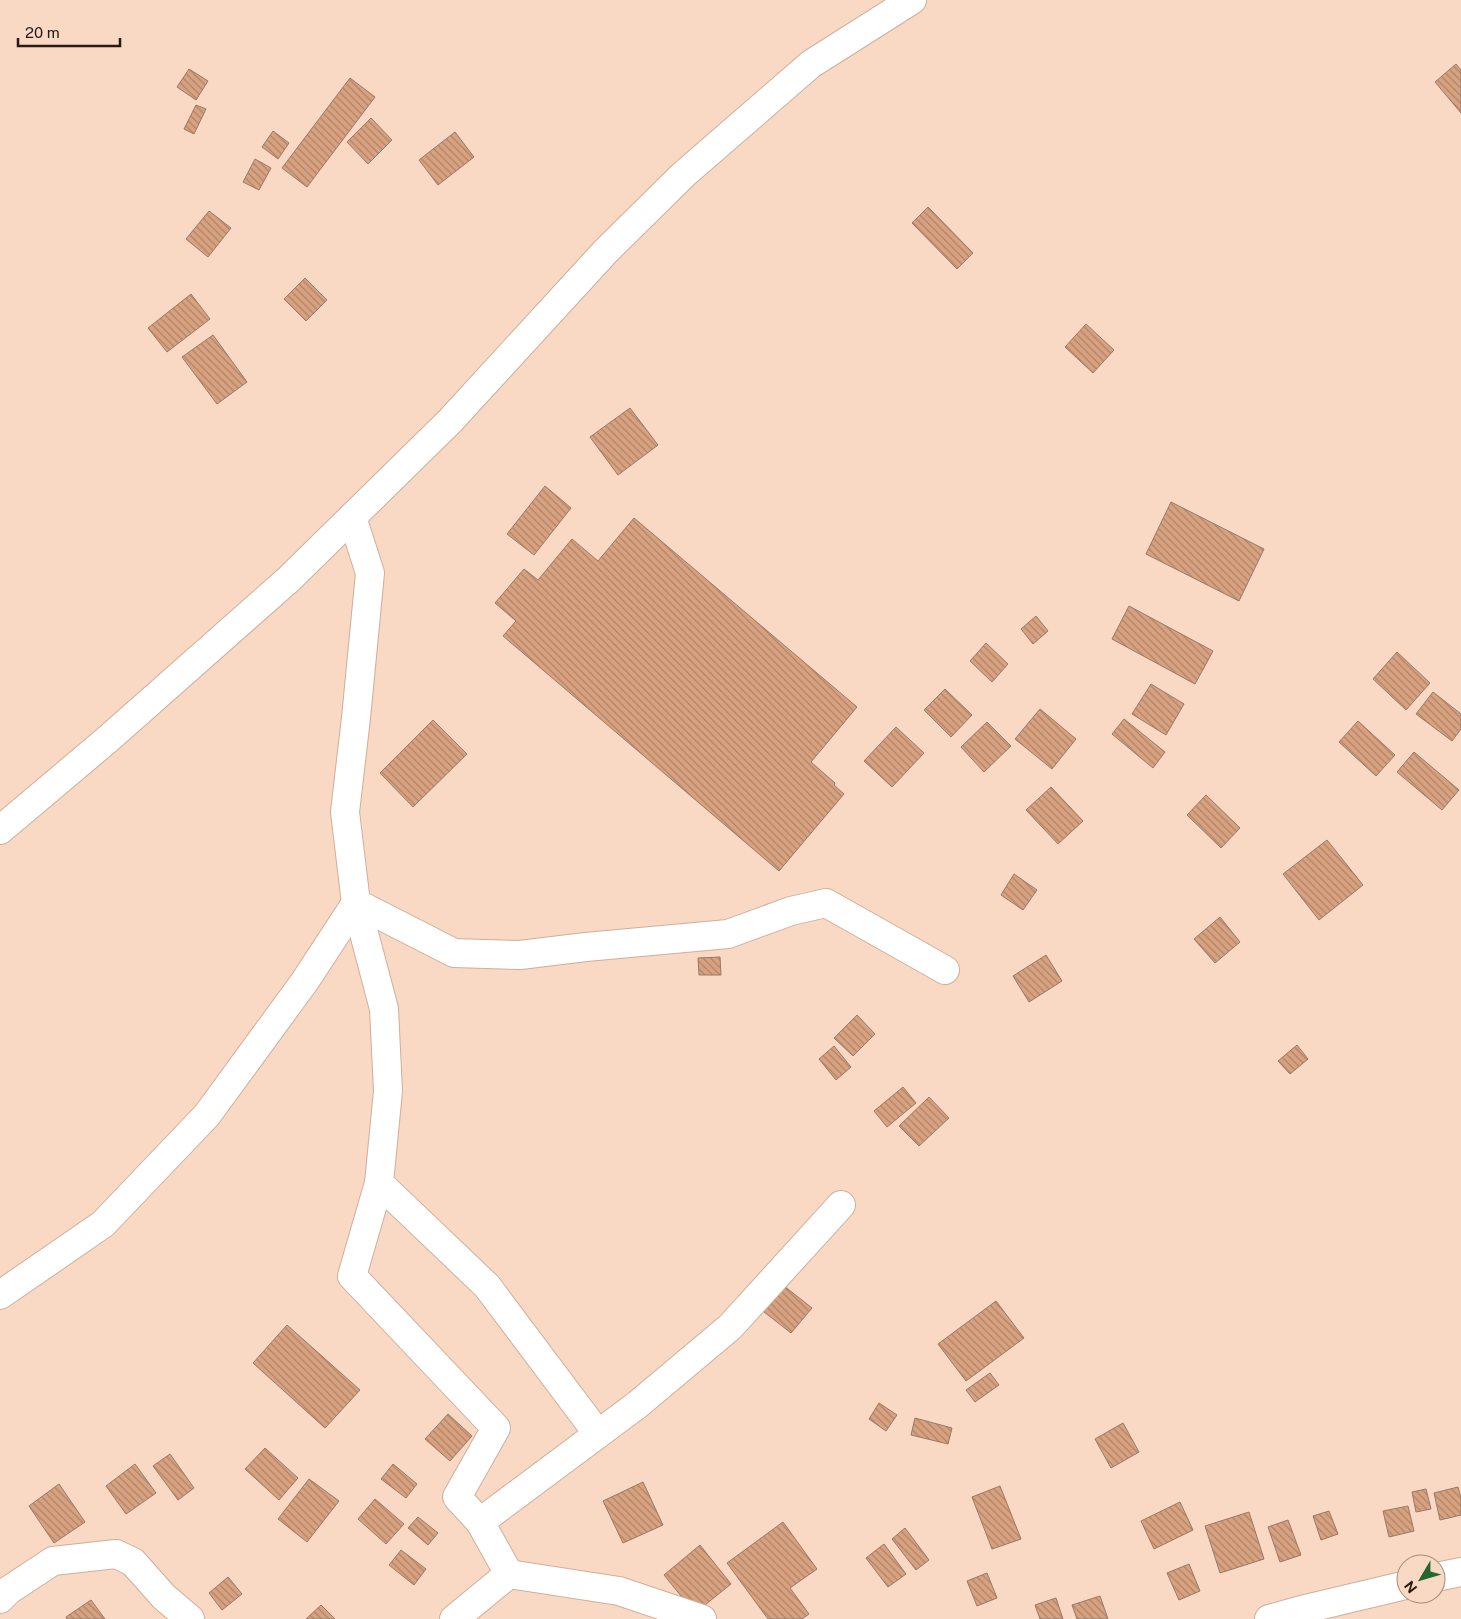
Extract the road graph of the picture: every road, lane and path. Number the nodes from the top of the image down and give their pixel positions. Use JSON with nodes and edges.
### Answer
{"nodes":[{"id":1,"x":912,"y":0,"type":"edge"},
{"id":2,"x":352,"y":516,"type":"junction"},
{"id":3,"x":0,"y":830,"type":"edge"},
{"id":4,"x":356,"y":903,"type":"junction"},
{"id":5,"x":945,"y":970,"type":"dead end"},
{"id":6,"x":378,"y":1183,"type":"junction"},
{"id":7,"x":841,"y":1205,"type":"dead end"},
{"id":8,"x":0,"y":1295,"type":"edge"},
{"id":9,"x":598,"y":1434,"type":"junction"},
{"id":10,"x":480,"y":1522,"type":"junction"},
{"id":11,"x":1461,"y":1572,"type":"edge"},
{"id":12,"x":509,"y":1574,"type":"junction"},
{"id":13,"x":1446,"y":1576,"type":"edge"},
{"id":14,"x":1396,"y":1587,"type":"edge"},
{"id":15,"x":0,"y":1599,"type":"edge"},
{"id":16,"x":190,"y":1619,"type":"edge"},
{"id":17,"x":454,"y":1619,"type":"edge"},
{"id":18,"x":702,"y":1619,"type":"edge"},
{"id":19,"x":1269,"y":1619,"type":"edge"}],
"edges":[{"from":1,"to":2,"type":"street"},
{"from":2,"to":3,"type":"street"},
{"from":2,"to":4,"type":"street"},
{"from":4,"to":5,"type":"street"},
{"from":4,"to":6,"type":"street"},
{"from":4,"to":8,"type":"street"},
{"from":6,"to":9,"type":"street"},
{"from":6,"to":10,"type":"street"},
{"from":7,"to":9,"type":"street"},
{"from":9,"to":10,"type":"street"},
{"from":10,"to":12,"type":"street"},
{"from":11,"to":13,"type":"street"},
{"from":12,"to":17,"type":"street"},
{"from":12,"to":18,"type":"street"},
{"from":14,"to":19,"type":"street"},
{"from":15,"to":16,"type":"street"}]}
